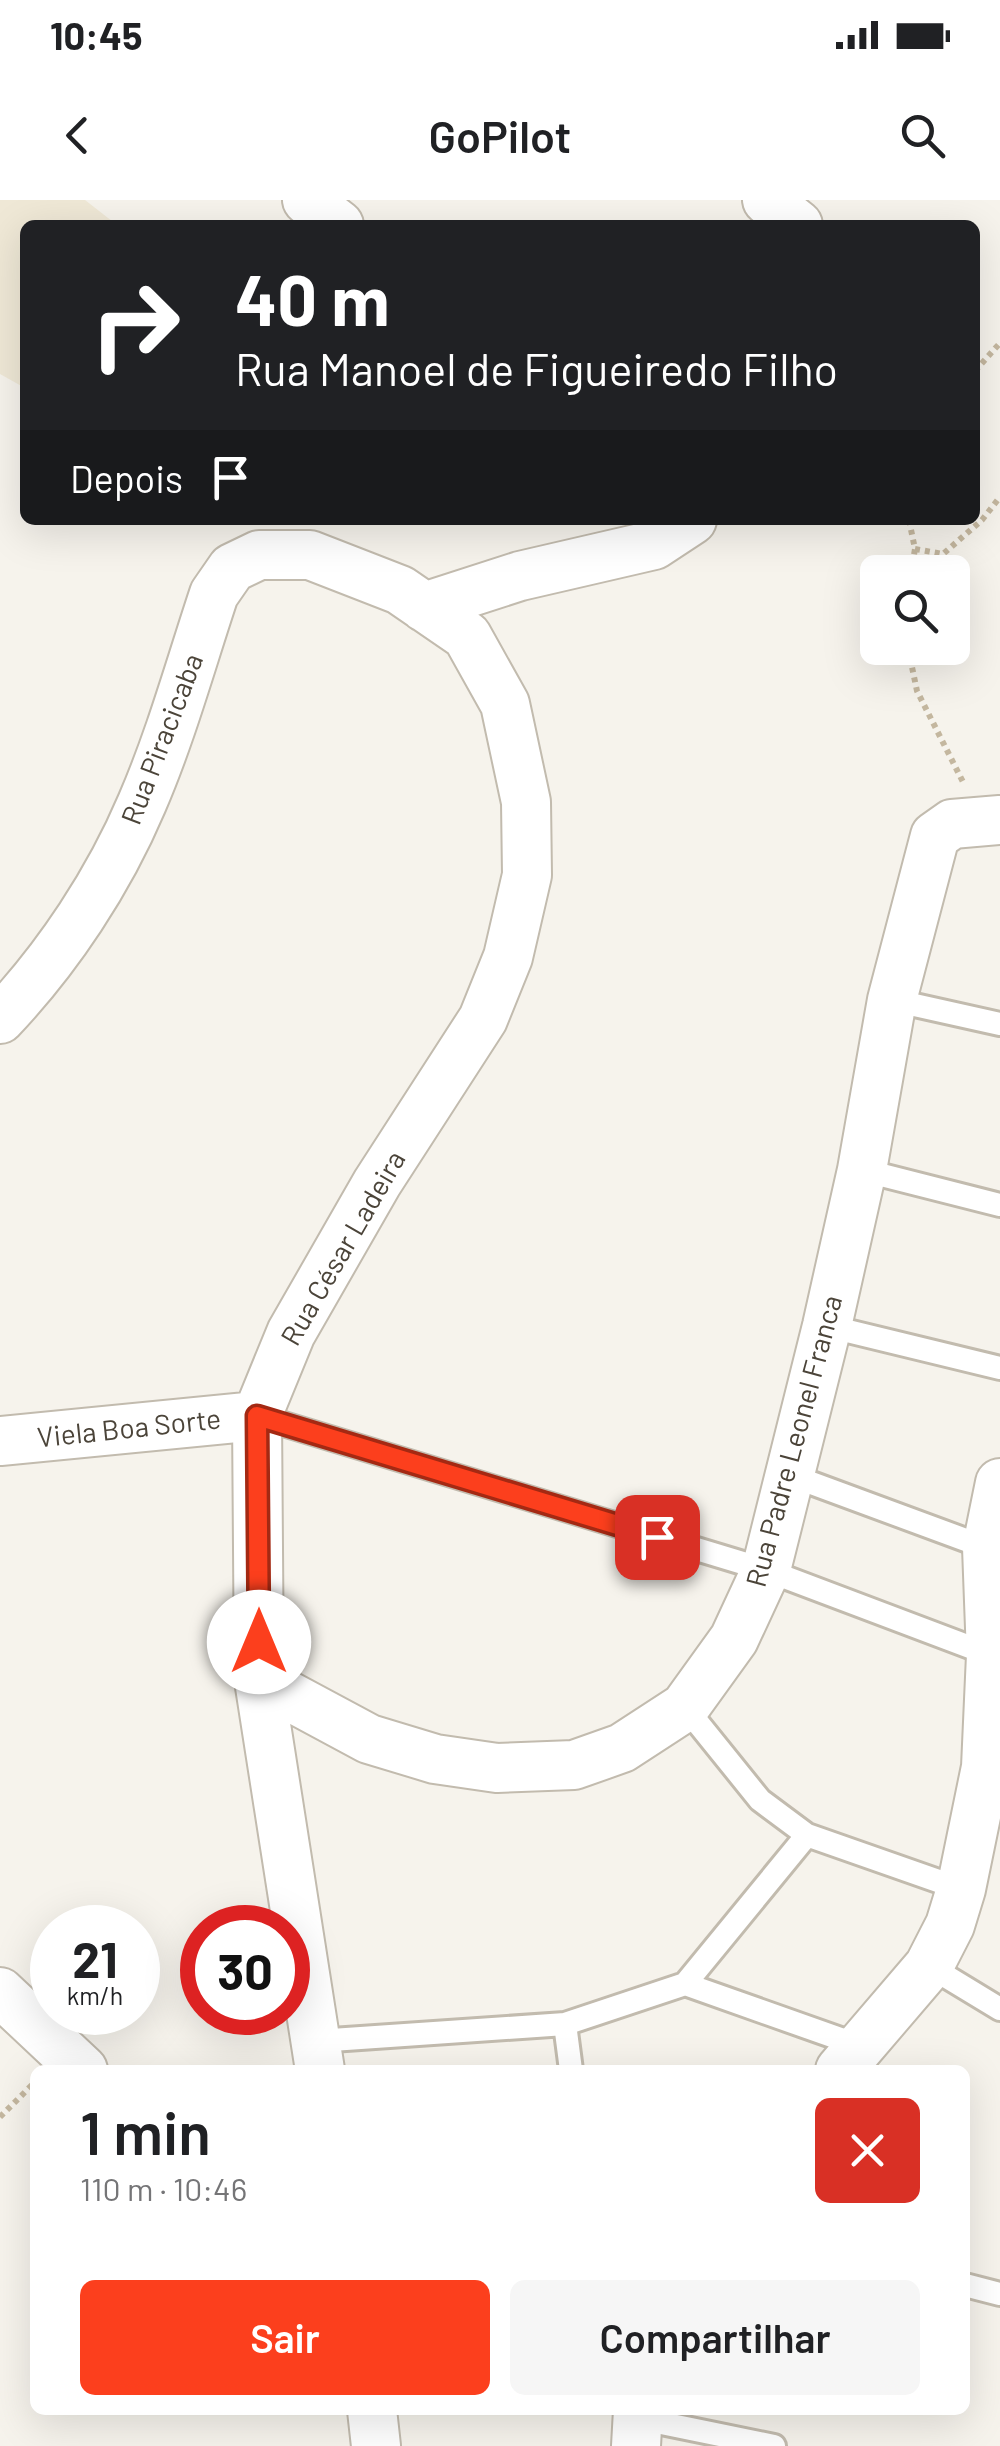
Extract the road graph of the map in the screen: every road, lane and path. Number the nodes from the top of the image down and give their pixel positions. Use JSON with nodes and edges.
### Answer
{"nodes":[{"id":1,"x":307,"y":200,"type":"edge"},
{"id":2,"x":767,"y":200,"type":"edge"},
{"id":3,"x":333,"y":220,"type":"edge"},
{"id":4,"x":792,"y":220,"type":"edge"},
{"id":5,"x":1000,"y":343,"type":"edge"},
{"id":6,"x":980,"y":365,"type":"edge"},
{"id":7,"x":1000,"y":497,"type":"edge"},
{"id":8,"x":980,"y":522,"type":"edge"},
{"id":9,"x":684,"y":525,"type":"edge"},
{"id":10,"x":911,"y":525,"type":"edge"},
{"id":11,"x":976,"y":525,"type":"edge"},
{"id":12,"x":915,"y":549,"type":"junction"},
{"id":13,"x":914,"y":555,"type":"edge"},
{"id":14,"x":310,"y":556,"type":"joint"},
{"id":15,"x":424,"y":606,"type":"junction"},
{"id":16,"x":912,"y":665,"type":"edge"},
{"id":17,"x":990,"y":820,"type":"edge"},
{"id":18,"x":892,"y":1000,"type":"junction"},
{"id":19,"x":0,"y":1019,"type":"edge"},
{"id":20,"x":1000,"y":1024,"type":"edge"},
{"id":21,"x":862,"y":1170,"type":"junction"},
{"id":22,"x":1000,"y":1205,"type":"edge"},
{"id":23,"x":827,"y":1326,"type":"junction"},
{"id":24,"x":1000,"y":1368,"type":"edge"},
{"id":25,"x":257,"y":1416,"type":"junction"},
{"id":26,"x":0,"y":1441,"type":"edge"},
{"id":27,"x":787,"y":1474,"type":"junction"},
{"id":28,"x":1000,"y":1482,"type":"edge"},
{"id":29,"x":993,"y":1550,"type":"edge"},
{"id":30,"x":766,"y":1570,"type":"junction"},
{"id":31,"x":991,"y":1655,"type":"junction"},
{"id":32,"x":259,"y":1680,"type":"junction"},
{"id":33,"x":685,"y":1708,"type":"junction"},
{"id":34,"x":993,"y":1771,"type":"edge"},
{"id":35,"x":807,"y":1835,"type":"junction"},
{"id":36,"x":961,"y":1890,"type":"junction"},
{"id":37,"x":929,"y":1966,"type":"junction"},
{"id":38,"x":685,"y":1984,"type":"junction"},
{"id":39,"x":0,"y":1992,"type":"edge"},
{"id":40,"x":1000,"y":2009,"type":"edge"},
{"id":41,"x":565,"y":2024,"type":"junction"},
{"id":42,"x":318,"y":2056,"type":"edge"},
{"id":43,"x":851,"y":2059,"type":"edge"},
{"id":44,"x":78,"y":2065,"type":"edge"},
{"id":45,"x":570,"y":2065,"type":"edge"},
{"id":46,"x":30,"y":2087,"type":"edge"},
{"id":47,"x":0,"y":2118,"type":"edge"},
{"id":48,"x":970,"y":2286,"type":"edge"},
{"id":49,"x":1000,"y":2294,"type":"edge"},
{"id":50,"x":373,"y":2415,"type":"edge"},
{"id":51,"x":637,"y":2425,"type":"edge"},
{"id":52,"x":376,"y":2446,"type":"edge"},
{"id":53,"x":774,"y":2446,"type":"edge"}],
"edges":[{"from":1,"to":3,"type":"street"},
{"from":2,"to":4,"type":"street"},
{"from":5,"to":6,"type":"path"},
{"from":7,"to":8,"type":"path"},
{"from":9,"to":15,"type":"street"},
{"from":10,"to":12,"type":"path"},
{"from":11,"to":12,"type":"path"},
{"from":12,"to":13,"type":"path"},
{"from":14,"to":15,"type":"street","name":"Rua César Ladeira"},
{"from":14,"to":19,"type":"street","name":"Rua Piracicaba"},
{"from":15,"to":25,"type":"street","name":"Rua César Ladeira"},
{"from":16,"to":17,"type":"path"},
{"from":17,"to":18,"type":"street","name":"Rua Padre Leonel Franca"},
{"from":18,"to":20,"type":"lane"},
{"from":18,"to":21,"type":"street","name":"Rua Padre Leonel Franca"},
{"from":21,"to":22,"type":"lane"},
{"from":21,"to":23,"type":"street","name":"Rua Padre Leonel Franca"},
{"from":23,"to":24,"type":"lane"},
{"from":23,"to":27,"type":"street","name":"Rua Padre Leonel Franca"},
{"from":25,"to":26,"type":"street","name":"Viela Boa Sorte"},
{"from":25,"to":30,"type":"lane"},
{"from":25,"to":32,"type":"street","name":"Rua César Ladeira"},
{"from":27,"to":29,"type":"lane"},
{"from":27,"to":30,"type":"street","name":"Rua Padre Leonel Franca"},
{"from":28,"to":29,"type":"street"},
{"from":29,"to":31,"type":"street"},
{"from":30,"to":31,"type":"lane"},
{"from":30,"to":33,"type":"street","name":"Rua Padre Leonel Franca"},
{"from":31,"to":34,"type":"street"},
{"from":32,"to":33,"type":"street","name":"Rua Padre Leonel Franca"},
{"from":32,"to":42,"type":"street","name":"Rua César Ladeira"},
{"from":33,"to":35,"type":"lane"},
{"from":34,"to":36,"type":"street"},
{"from":35,"to":36,"type":"lane"},
{"from":35,"to":38,"type":"lane"},
{"from":36,"to":37,"type":"street"},
{"from":37,"to":40,"type":"lane"},
{"from":37,"to":43,"type":"street"},
{"from":38,"to":41,"type":"lane"},
{"from":38,"to":43,"type":"lane"},
{"from":39,"to":44,"type":"street"},
{"from":41,"to":42,"type":"lane"},
{"from":41,"to":45,"type":"lane"},
{"from":46,"to":47,"type":"path"},
{"from":48,"to":49,"type":"lane"},
{"from":50,"to":52,"type":"street"},
{"from":51,"to":53,"type":"lane"}]}
